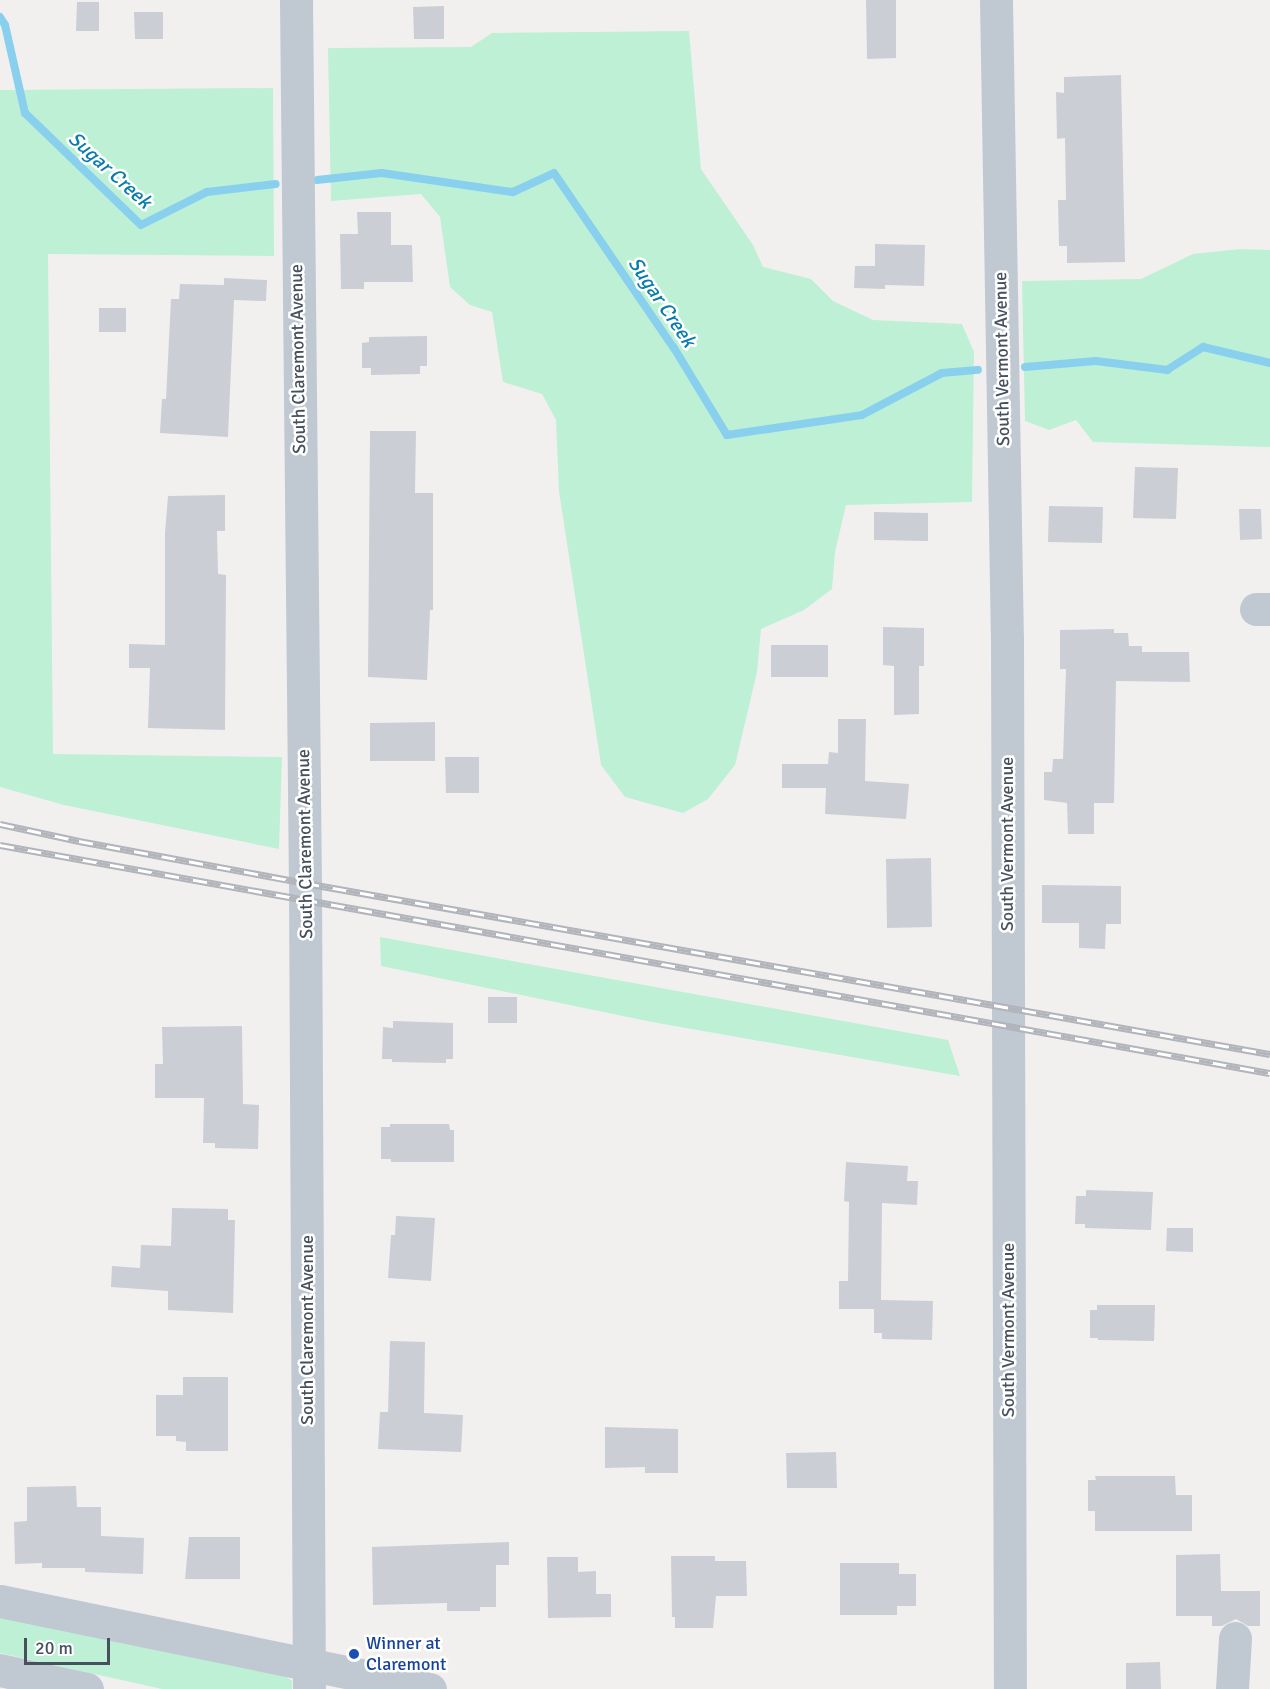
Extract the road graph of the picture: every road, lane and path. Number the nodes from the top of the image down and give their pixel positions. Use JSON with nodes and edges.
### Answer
{"nodes":[{"id":1,"x":296,"y":0,"type":"edge"},
{"id":2,"x":996,"y":0,"type":"edge"},
{"id":3,"x":0,"y":1600,"type":"edge"},
{"id":4,"x":1235,"y":1638,"type":"dead end"},
{"id":5,"x":0,"y":1670,"type":"edge"},
{"id":6,"x":309,"y":1676,"type":"edge"},
{"id":7,"x":87,"y":1689,"type":"edge"},
{"id":8,"x":430,"y":1689,"type":"edge"},
{"id":9,"x":1010,"y":1689,"type":"edge"},
{"id":10,"x":1232,"y":1689,"type":"edge"}],
"edges":[{"from":1,"to":6,"type":"street","name":"South Claremont Avenue"},
{"from":2,"to":9,"type":"street","name":"South Vermont Avenue"},
{"from":3,"to":6,"type":"street"},
{"from":4,"to":10,"type":"street"},
{"from":5,"to":7,"type":"street"},
{"from":6,"to":8,"type":"street"}]}
